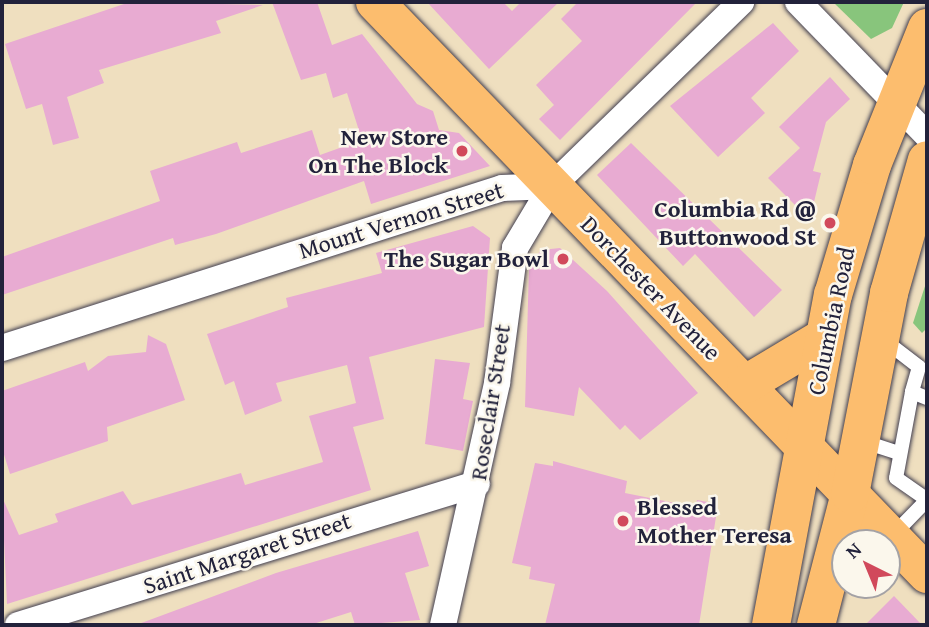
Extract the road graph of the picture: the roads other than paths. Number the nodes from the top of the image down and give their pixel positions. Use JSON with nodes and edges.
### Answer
{"nodes":[{"id":1,"x":375,"y":2,"type":"edge"},
{"id":2,"x":741,"y":2,"type":"edge"},
{"id":3,"x":798,"y":2,"type":"edge"},
{"id":4,"x":927,"y":28,"type":"edge"},
{"id":5,"x":895,"y":102,"type":"junction"},
{"id":6,"x":927,"y":135,"type":"edge"},
{"id":7,"x":927,"y":160,"type":"edge"},
{"id":8,"x":552,"y":186,"type":"junction"},
{"id":9,"x":880,"y":337,"type":"junction"},
{"id":10,"x":822,"y":338,"type":"junction"},
{"id":11,"x":2,"y":348,"type":"edge"},
{"id":12,"x":746,"y":384,"type":"junction"},
{"id":13,"x":912,"y":392,"type":"junction"},
{"id":14,"x":927,"y":398,"type":"edge"},
{"id":15,"x":860,"y":440,"type":"junction"},
{"id":16,"x":807,"y":449,"type":"junction"},
{"id":17,"x":899,"y":453,"type":"junction"},
{"id":18,"x":477,"y":484,"type":"junction"},
{"id":19,"x":850,"y":494,"type":"junction"},
{"id":20,"x":927,"y":500,"type":"edge"},
{"id":21,"x":883,"y":529,"type":"edge"},
{"id":22,"x":899,"y":529,"type":"edge"},
{"id":23,"x":901,"y":547,"type":"edge"},
{"id":24,"x":927,"y":574,"type":"edge"},
{"id":25,"x":18,"y":625,"type":"edge"},
{"id":26,"x":443,"y":625,"type":"edge"},
{"id":27,"x":771,"y":625,"type":"edge"},
{"id":28,"x":816,"y":625,"type":"edge"}],
"edges":[{"from":1,"to":8,"type":"main road","name":"Dorchester Avenue"},
{"from":2,"to":8,"type":"street"},
{"from":3,"to":5,"type":"street"},
{"from":4,"to":5,"type":"main road","name":"Columbia Road"},
{"from":5,"to":6,"type":"street"},
{"from":5,"to":10,"type":"main road","name":"Columbia Road"},
{"from":7,"to":9,"type":"main road","name":"Columbia Road"},
{"from":8,"to":11,"type":"street","name":"Mount Vernon Street"},
{"from":8,"to":12,"type":"main road","name":"Dorchester Avenue"},
{"from":8,"to":18,"type":"street","name":"Roseclair Street"},
{"from":9,"to":13,"type":"lane"},
{"from":9,"to":15,"type":"main road","name":"Columbia Road"},
{"from":10,"to":12,"type":"main road"},
{"from":10,"to":16,"type":"main road","name":"Columbia Road"},
{"from":12,"to":16,"type":"main road","name":"Dorchester Avenue"},
{"from":13,"to":14,"type":"lane"},
{"from":13,"to":17,"type":"lane"},
{"from":15,"to":17,"type":"lane"},
{"from":15,"to":19,"type":"main road","name":"Columbia Road"},
{"from":16,"to":19,"type":"main road","name":"Dorchester Avenue"},
{"from":16,"to":27,"type":"main road","name":"Columbia Road"},
{"from":17,"to":20,"type":"lane"},
{"from":18,"to":25,"type":"street","name":"Saint Margaret Street"},
{"from":18,"to":26,"type":"street","name":"Roseclair Street"},
{"from":19,"to":21,"type":"main road","name":"Dorchester Avenue"},
{"from":19,"to":28,"type":"main road","name":"Columbia Road"},
{"from":20,"to":22,"type":"lane"},
{"from":23,"to":24,"type":"main road","name":"Dorchester Avenue"}]}
